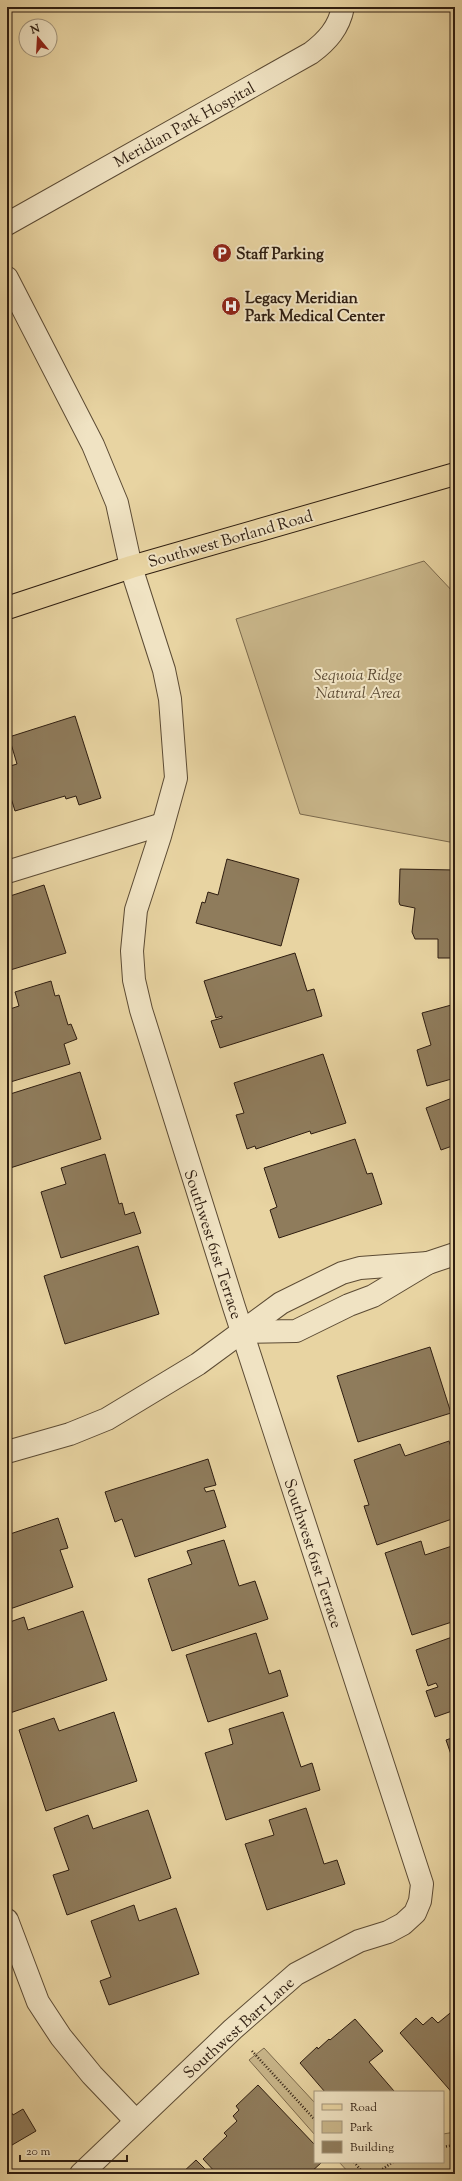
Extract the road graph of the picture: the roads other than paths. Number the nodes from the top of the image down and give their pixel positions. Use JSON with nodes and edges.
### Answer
{"nodes":[{"id":1,"x":343,"y":7,"type":"edge"},
{"id":2,"x":7,"y":224,"type":"edge"},
{"id":3,"x":7,"y":278,"type":"edge"},
{"id":4,"x":455,"y":474,"type":"edge"},
{"id":5,"x":130,"y":567,"type":"junction"},
{"id":6,"x":7,"y":608,"type":"edge"},
{"id":7,"x":163,"y":824,"type":"junction"},
{"id":8,"x":7,"y":872,"type":"edge"},
{"id":9,"x":455,"y":1254,"type":"edge"},
{"id":10,"x":428,"y":1263,"type":"junction"},
{"id":11,"x":242,"y":1332,"type":"junction"},
{"id":12,"x":7,"y":1452,"type":"edge"},
{"id":13,"x":415,"y":1913,"type":"joint"},
{"id":14,"x":7,"y":1920,"type":"edge"},
{"id":15,"x":136,"y":2121,"type":"junction"},
{"id":16,"x":81,"y":2174,"type":"edge"}],
"edges":[{"from":1,"to":2,"type":"street","name":"Meridian Park Hospital"},
{"from":3,"to":5,"type":"street"},
{"from":4,"to":5,"type":"main road","name":"Southwest Borland Road"},
{"from":5,"to":6,"type":"main road","name":"Southwest Borland Road"},
{"from":5,"to":7,"type":"street","name":"Southwest 61st Terrace"},
{"from":7,"to":8,"type":"street"},
{"from":7,"to":11,"type":"street","name":"Southwest 61st Terrace"},
{"from":9,"to":10,"type":"street"},
{"from":10,"to":11,"type":"street"},
{"from":10,"to":11,"type":"street"},
{"from":11,"to":12,"type":"street"},
{"from":11,"to":13,"type":"street","name":"Southwest 61st Terrace"},
{"from":13,"to":15,"type":"street","name":"Southwest Barr Lane"},
{"from":14,"to":15,"type":"street"},
{"from":15,"to":16,"type":"street","name":"Southwest Barr Lane"}]}
